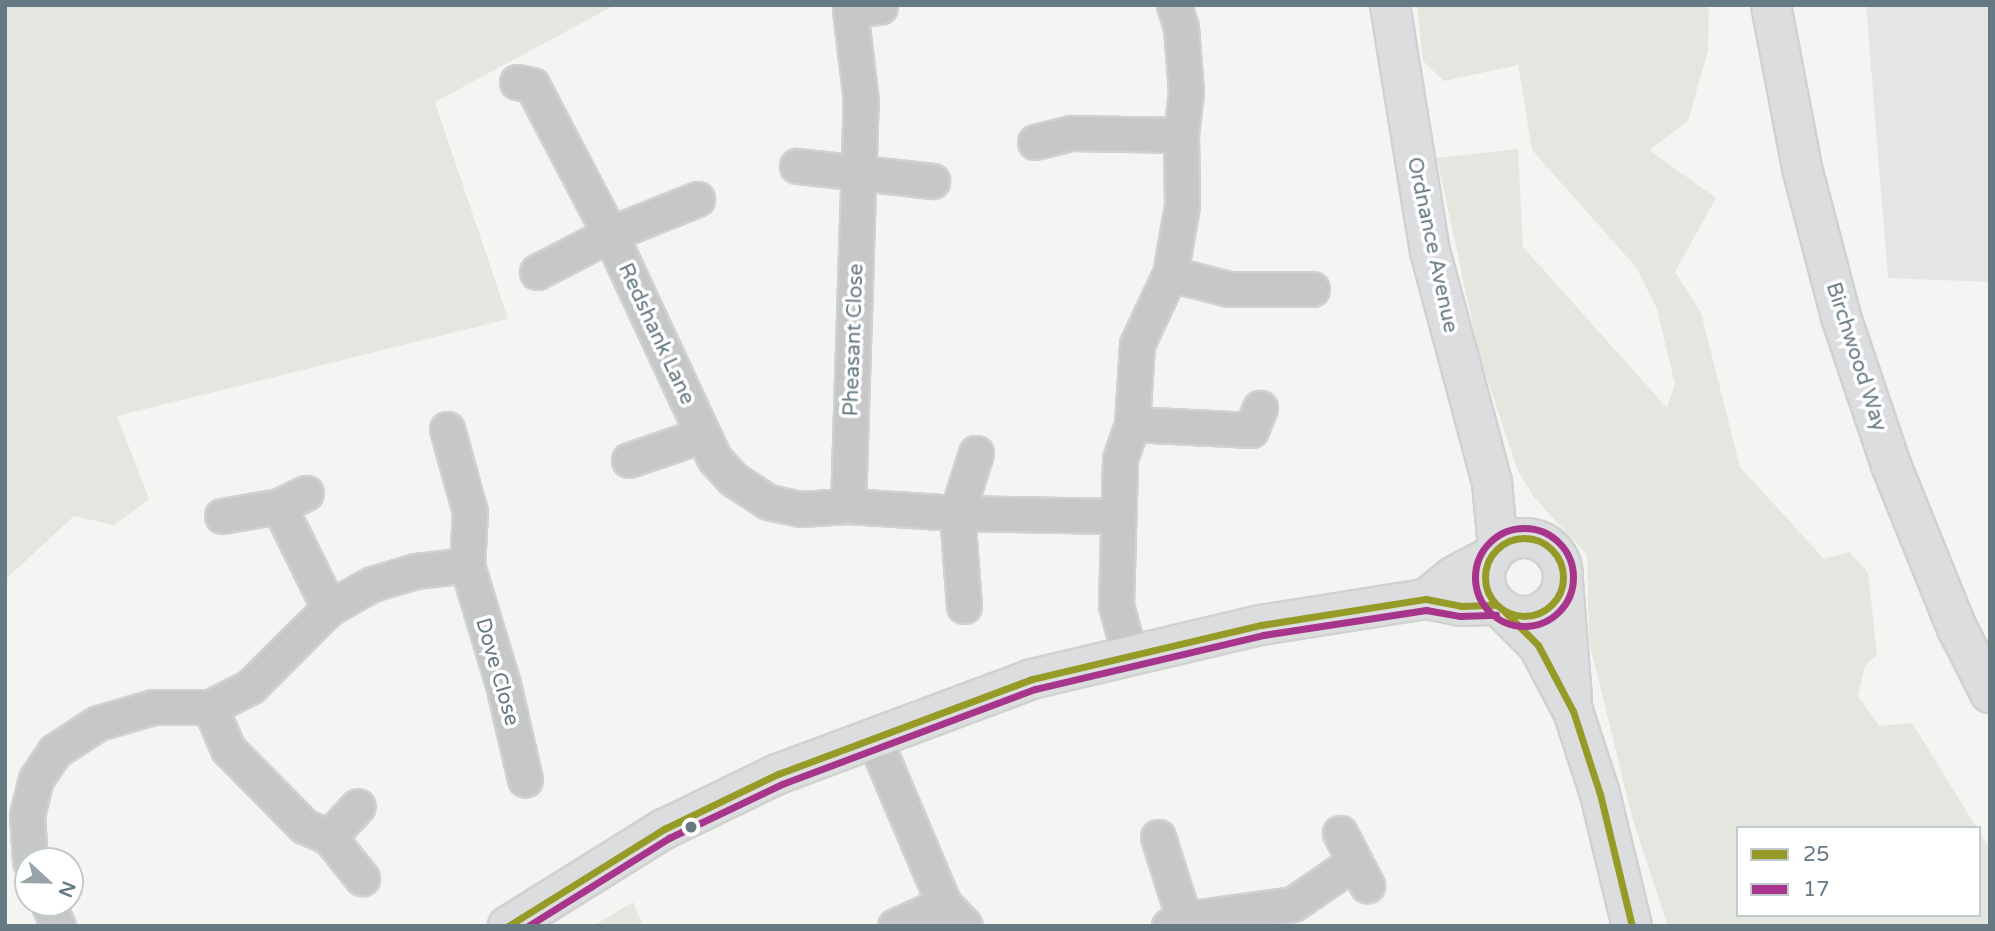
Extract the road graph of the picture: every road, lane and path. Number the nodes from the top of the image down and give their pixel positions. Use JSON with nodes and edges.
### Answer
{"nodes":[{"id":1,"x":1174,"y":5,"type":"edge"},
{"id":2,"x":1391,"y":5,"type":"edge"},
{"id":3,"x":1772,"y":5,"type":"edge"},
{"id":4,"x":880,"y":7,"type":"edge"},
{"id":5,"x":517,"y":82,"type":"dead end"},
{"id":6,"x":1181,"y":135,"type":"junction"},
{"id":7,"x":1035,"y":142,"type":"dead end"},
{"id":8,"x":797,"y":166,"type":"dead end"},
{"id":9,"x":858,"y":174,"type":"junction"},
{"id":10,"x":932,"y":181,"type":"dead end"},
{"id":11,"x":697,"y":200,"type":"dead end"},
{"id":12,"x":610,"y":234,"type":"junction"},
{"id":13,"x":537,"y":272,"type":"dead end"},
{"id":14,"x":1170,"y":274,"type":"junction"},
{"id":15,"x":1312,"y":289,"type":"dead end"},
{"id":16,"x":1260,"y":408,"type":"dead end"},
{"id":17,"x":1132,"y":424,"type":"junction"},
{"id":18,"x":447,"y":429,"type":"dead end"},
{"id":19,"x":702,"y":435,"type":"junction"},
{"id":20,"x":976,"y":453,"type":"dead end"},
{"id":21,"x":629,"y":460,"type":"dead end"},
{"id":22,"x":1492,"y":482,"type":"junction"},
{"id":23,"x":848,"y":506,"type":"junction"},
{"id":24,"x":957,"y":513,"type":"junction"},
{"id":25,"x":222,"y":516,"type":"dead end"},
{"id":26,"x":1117,"y":516,"type":"junction"},
{"id":27,"x":1543,"y":543,"type":"junction"},
{"id":28,"x":1495,"y":552,"type":"junction"},
{"id":29,"x":467,"y":565,"type":"junction"},
{"id":30,"x":1563,"y":582,"type":"junction"},
{"id":31,"x":1426,"y":599,"type":"junction"},
{"id":32,"x":964,"y":606,"type":"dead end"},
{"id":33,"x":329,"y":608,"type":"junction"},
{"id":34,"x":1501,"y":608,"type":"junction"},
{"id":35,"x":1129,"y":653,"type":"junction"},
{"id":36,"x":1990,"y":693,"type":"edge"},
{"id":37,"x":210,"y":707,"type":"junction"},
{"id":38,"x":1573,"y":711,"type":"junction"},
{"id":39,"x":873,"y":736,"type":"junction"},
{"id":40,"x":525,"y":779,"type":"dead end"},
{"id":41,"x":358,"y":806,"type":"dead end"},
{"id":42,"x":329,"y":837,"type":"junction"},
{"id":43,"x":1158,"y":837,"type":"dead end"},
{"id":44,"x":29,"y":847,"type":"edge"},
{"id":45,"x":1354,"y":860,"type":"dead end"},
{"id":46,"x":362,"y":878,"type":"dead end"},
{"id":47,"x":955,"y":915,"type":"edge"},
{"id":48,"x":1176,"y":922,"type":"edge"},
{"id":49,"x":508,"y":926,"type":"edge"},
{"id":50,"x":895,"y":926,"type":"edge"},
{"id":51,"x":1632,"y":926,"type":"edge"}],
"edges":[{"from":1,"to":6,"type":"street"},
{"from":2,"to":22,"type":"street","name":"Ordnance Avenue"},
{"from":3,"to":36,"type":"street","name":"Birchwood Way"},
{"from":4,"to":9,"type":"street","name":"Pheasant Close"},
{"from":5,"to":12,"type":"street","name":"Redshank Lane"},
{"from":6,"to":7,"type":"street"},
{"from":6,"to":14,"type":"street"},
{"from":8,"to":9,"type":"street"},
{"from":9,"to":10,"type":"street"},
{"from":9,"to":23,"type":"street","name":"Pheasant Close"},
{"from":11,"to":12,"type":"street"},
{"from":12,"to":13,"type":"street"},
{"from":12,"to":19,"type":"street","name":"Redshank Lane"},
{"from":14,"to":15,"type":"street"},
{"from":14,"to":17,"type":"street"},
{"from":16,"to":17,"type":"street"},
{"from":17,"to":26,"type":"street"},
{"from":18,"to":29,"type":"street","name":"Dove Close"},
{"from":19,"to":21,"type":"street"},
{"from":19,"to":23,"type":"street","name":"Redshank Lane"},
{"from":20,"to":24,"type":"street"},
{"from":22,"to":27,"type":"street","name":"Ordnance Avenue"},
{"from":22,"to":28,"type":"street","name":"Ordnance Avenue"},
{"from":23,"to":24,"type":"street","name":"Redshank Lane"},
{"from":24,"to":26,"type":"street","name":"Redshank Lane"},
{"from":24,"to":32,"type":"street"},
{"from":25,"to":33,"type":"street"},
{"from":26,"to":35,"type":"street"},
{"from":27,"to":28,"type":"street"},
{"from":27,"to":30,"type":"street"},
{"from":28,"to":31,"type":"street"},
{"from":28,"to":34,"type":"street"},
{"from":29,"to":33,"type":"street"},
{"from":29,"to":40,"type":"street","name":"Dove Close"},
{"from":30,"to":34,"type":"street"},
{"from":30,"to":38,"type":"street"},
{"from":31,"to":34,"type":"street"},
{"from":31,"to":35,"type":"street"},
{"from":33,"to":37,"type":"street"},
{"from":34,"to":38,"type":"street"},
{"from":35,"to":39,"type":"street"},
{"from":37,"to":42,"type":"street"},
{"from":37,"to":44,"type":"street"},
{"from":38,"to":51,"type":"street"},
{"from":39,"to":47,"type":"street"},
{"from":39,"to":49,"type":"street"},
{"from":41,"to":42,"type":"street"},
{"from":42,"to":46,"type":"street"},
{"from":43,"to":48,"type":"street"},
{"from":45,"to":48,"type":"street"},
{"from":47,"to":50,"type":"street"}]}
